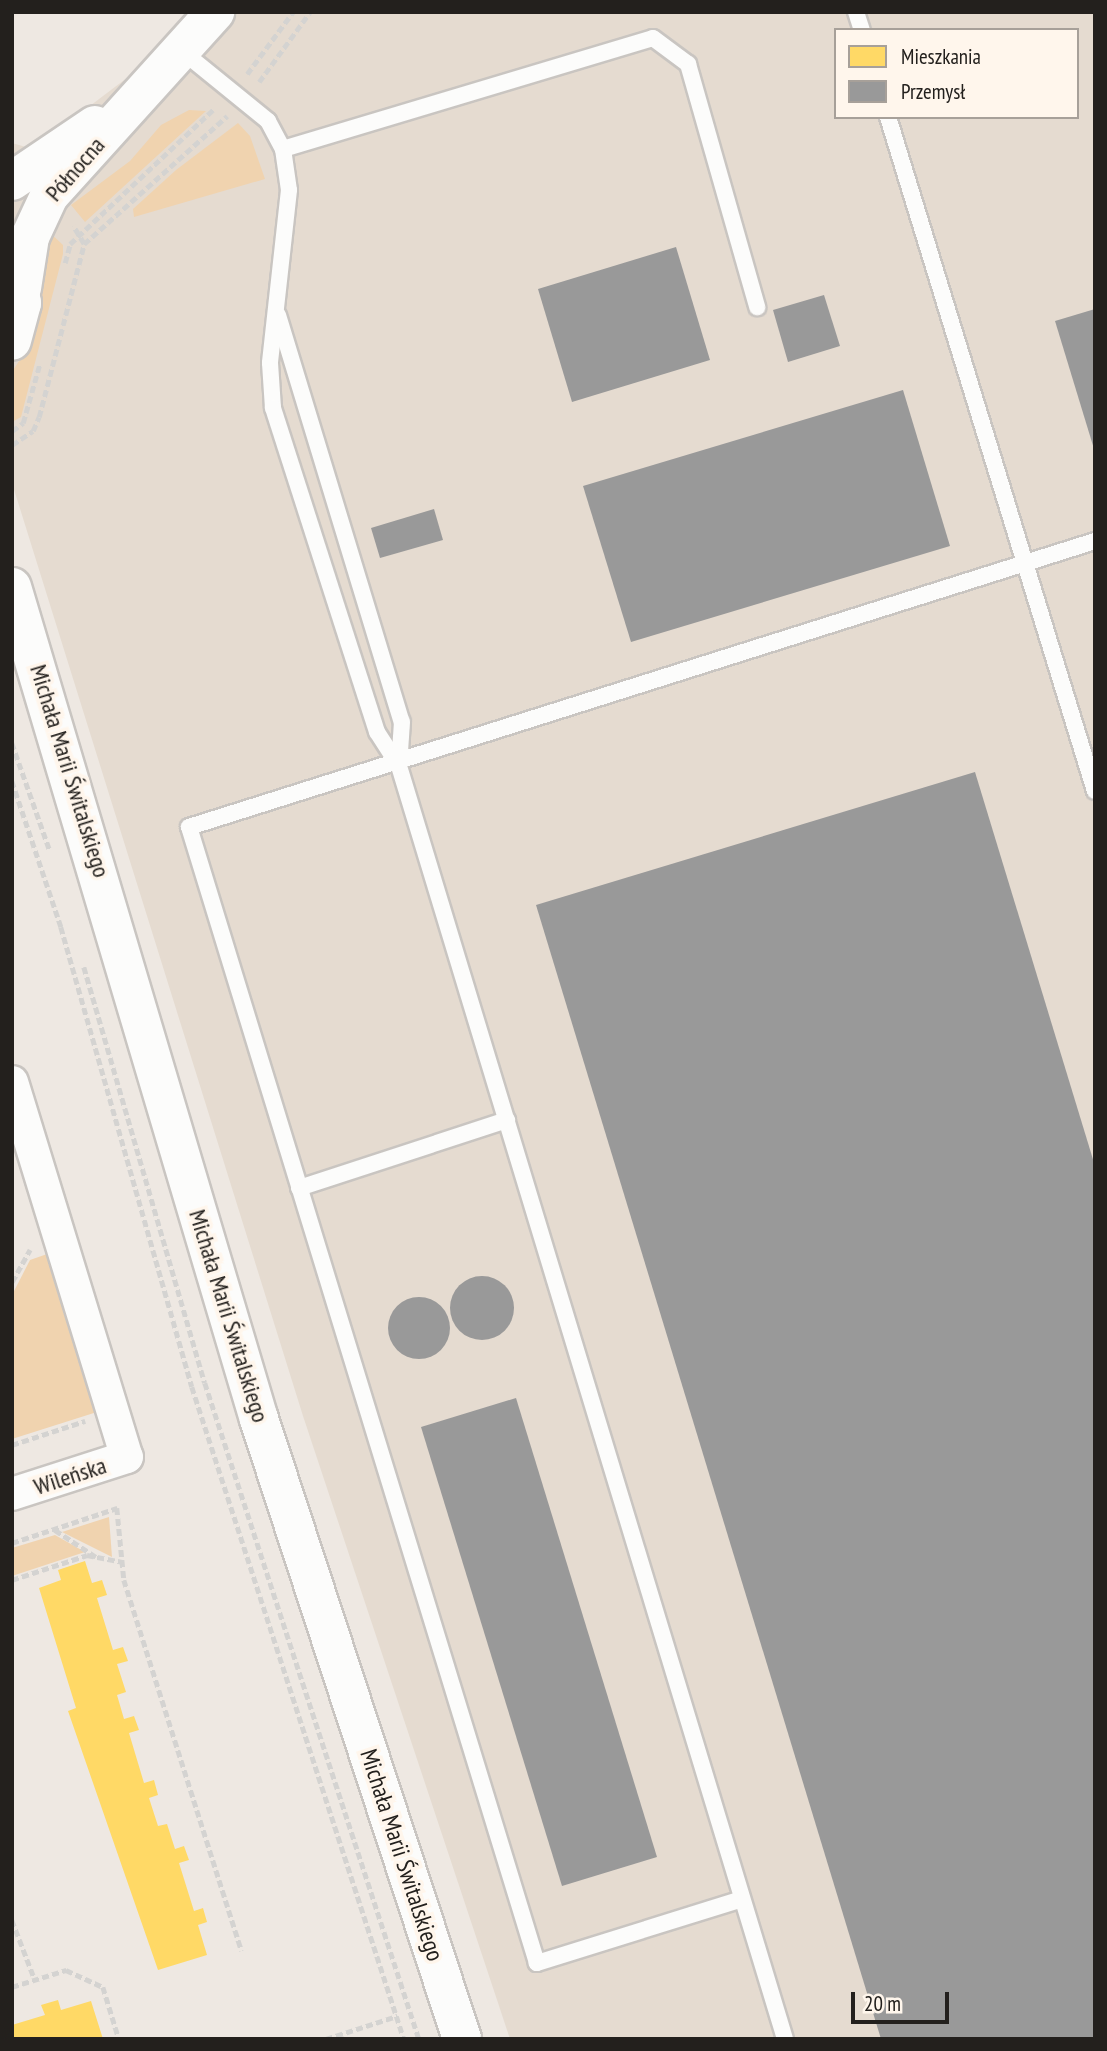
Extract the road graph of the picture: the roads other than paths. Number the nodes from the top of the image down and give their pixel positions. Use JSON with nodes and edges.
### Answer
{"nodes":[{"id":1,"x":215,"y":12,"type":"edge"},
{"id":2,"x":182,"y":51,"type":"junction"},
{"id":3,"x":135,"y":100,"type":"junction"},
{"id":4,"x":889,"y":119,"type":"edge"},
{"id":5,"x":284,"y":149,"type":"junction"},
{"id":6,"x":12,"y":181,"type":"edge"},
{"id":7,"x":12,"y":250,"type":"edge"},
{"id":8,"x":22,"y":288,"type":"junction"},
{"id":9,"x":275,"y":307,"type":"junction"},
{"id":10,"x":757,"y":307,"type":"dead end"},
{"id":11,"x":12,"y":341,"type":"edge"},
{"id":12,"x":1095,"y":541,"type":"edge"},
{"id":13,"x":1025,"y":563,"type":"junction"},
{"id":14,"x":12,"y":587,"type":"edge"},
{"id":15,"x":399,"y":766,"type":"junction"},
{"id":16,"x":1095,"y":791,"type":"edge"},
{"id":17,"x":12,"y":1082,"type":"edge"},
{"id":18,"x":507,"y":1120,"type":"junction"},
{"id":19,"x":299,"y":1188,"type":"junction"},
{"id":20,"x":12,"y":1494,"type":"edge"},
{"id":21,"x":739,"y":1900,"type":"junction"},
{"id":22,"x":462,"y":2039,"type":"edge"},
{"id":23,"x":785,"y":2039,"type":"edge"}],
"edges":[{"from":1,"to":2,"type":"main road","name":"Północna"},
{"from":2,"to":3,"type":"main road","name":"Północna"},
{"from":2,"to":5,"type":"lane"},
{"from":3,"to":6,"type":"main road","name":"Północna"},
{"from":3,"to":8,"type":"main road","name":"Północna"},
{"from":4,"to":13,"type":"lane"},
{"from":5,"to":9,"type":"lane"},
{"from":5,"to":10,"type":"lane"},
{"from":7,"to":8,"type":"main road"},
{"from":8,"to":11,"type":"main road","name":"Północna"},
{"from":9,"to":15,"type":"lane"},
{"from":9,"to":15,"type":"lane"},
{"from":12,"to":13,"type":"lane"},
{"from":13,"to":15,"type":"lane"},
{"from":13,"to":16,"type":"lane"},
{"from":14,"to":22,"type":"main road","name":"Michała Marii Świtalskiego"},
{"from":15,"to":18,"type":"lane"},
{"from":15,"to":19,"type":"lane"},
{"from":17,"to":20,"type":"street","name":"Wileńska"},
{"from":18,"to":19,"type":"lane"},
{"from":18,"to":21,"type":"lane"},
{"from":19,"to":21,"type":"lane"},
{"from":21,"to":23,"type":"lane"}]}
